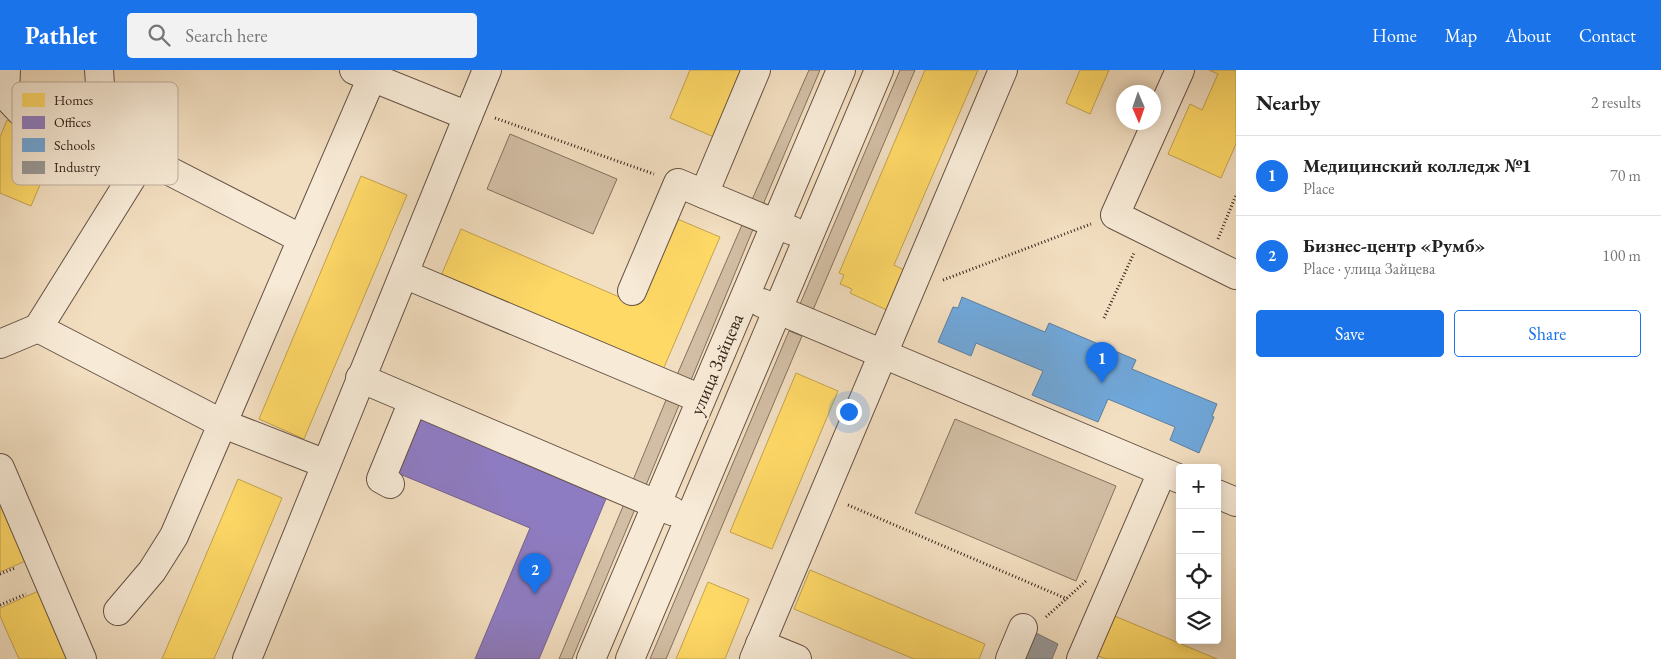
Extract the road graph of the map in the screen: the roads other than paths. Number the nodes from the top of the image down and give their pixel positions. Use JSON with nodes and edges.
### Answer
{"nodes":[{"id":1,"x":487,"y":70,"type":"edge"},
{"id":2,"x":756,"y":70,"type":"edge"},
{"id":3,"x":841,"y":70,"type":"edge"},
{"id":4,"x":879,"y":70,"type":"edge"},
{"id":5,"x":1003,"y":70,"type":"edge"},
{"id":6,"x":1180,"y":70,"type":"edge"},
{"id":7,"x":367,"y":73,"type":"edge"},
{"id":8,"x":4,"y":87,"type":"edge"},
{"id":9,"x":12,"y":99,"type":"edge"},
{"id":10,"x":468,"y":116,"type":"junction"},
{"id":11,"x":178,"y":175,"type":"edge"},
{"id":12,"x":127,"y":185,"type":"edge"},
{"id":13,"x":704,"y":194,"type":"junction"},
{"id":14,"x":776,"y":224,"type":"junction"},
{"id":15,"x":808,"y":238,"type":"junction"},
{"id":16,"x":302,"y":239,"type":"junction"},
{"id":17,"x":404,"y":274,"type":"junction"},
{"id":18,"x":1236,"y":275,"type":"edge"},
{"id":19,"x":632,"y":291,"type":"dead end"},
{"id":20,"x":745,"y":296,"type":"junction"},
{"id":21,"x":778,"y":310,"type":"junction"},
{"id":22,"x":38,"y":328,"type":"junction"},
{"id":23,"x":0,"y":344,"type":"edge"},
{"id":24,"x":882,"y":355,"type":"junction"},
{"id":25,"x":360,"y":378,"type":"junction"},
{"id":26,"x":701,"y":399,"type":"junction"},
{"id":27,"x":413,"y":401,"type":"junction"},
{"id":28,"x":221,"y":423,"type":"junction"},
{"id":29,"x":326,"y":464,"type":"junction"},
{"id":30,"x":0,"y":468,"type":"edge"},
{"id":31,"x":1171,"y":475,"type":"edge"},
{"id":32,"x":390,"y":484,"type":"dead end"},
{"id":33,"x":1221,"y":496,"type":"edge"},
{"id":34,"x":1236,"y":502,"type":"edge"},
{"id":35,"x":656,"y":504,"type":"junction"},
{"id":36,"x":689,"y":518,"type":"junction"},
{"id":37,"x":118,"y":611,"type":"dead end"},
{"id":38,"x":1023,"y":628,"type":"road end"},
{"id":39,"x":757,"y":651,"type":"edge"},
{"id":40,"x":82,"y":659,"type":"edge"},
{"id":41,"x":247,"y":659,"type":"edge"},
{"id":42,"x":591,"y":659,"type":"edge"},
{"id":43,"x":630,"y":659,"type":"edge"},
{"id":44,"x":797,"y":659,"type":"edge"},
{"id":45,"x":1010,"y":659,"type":"edge"},
{"id":46,"x":1082,"y":659,"type":"edge"}],
"edges":[{"from":1,"to":10,"type":"street"},
{"from":2,"to":13,"type":"street"},
{"from":3,"to":14,"type":"street","name":"улица Зайцева"},
{"from":4,"to":15,"type":"street","name":"улица Зайцева"},
{"from":5,"to":24,"type":"street"},
{"from":6,"to":18,"type":"street"},
{"from":7,"to":10,"type":"street"},
{"from":7,"to":16,"type":"street"},
{"from":8,"to":9,"type":"street"},
{"from":10,"to":17,"type":"street"},
{"from":11,"to":16,"type":"street"},
{"from":12,"to":22,"type":"street"},
{"from":13,"to":14,"type":"street"},
{"from":13,"to":19,"type":"street"},
{"from":14,"to":15,"type":"street"},
{"from":14,"to":20,"type":"street","name":"улица Зайцева"},
{"from":15,"to":21,"type":"street","name":"улица Зайцева"},
{"from":16,"to":28,"type":"street"},
{"from":17,"to":25,"type":"street"},
{"from":17,"to":26,"type":"street"},
{"from":20,"to":21,"type":"street"},
{"from":20,"to":26,"type":"street","name":"улица Зайцева"},
{"from":21,"to":24,"type":"street"},
{"from":21,"to":36,"type":"street","name":"улица Зайцева"},
{"from":22,"to":23,"type":"street"},
{"from":22,"to":28,"type":"street"},
{"from":24,"to":31,"type":"street"},
{"from":24,"to":39,"type":"street"},
{"from":25,"to":27,"type":"street"},
{"from":25,"to":29,"type":"street"},
{"from":26,"to":35,"type":"street","name":"улица Зайцева"},
{"from":27,"to":32,"type":"street"},
{"from":27,"to":35,"type":"street"},
{"from":28,"to":29,"type":"street"},
{"from":28,"to":37,"type":"street"},
{"from":29,"to":41,"type":"street"},
{"from":30,"to":40,"type":"street"},
{"from":31,"to":46,"type":"street"},
{"from":33,"to":34,"type":"street"},
{"from":35,"to":36,"type":"street"},
{"from":35,"to":42,"type":"street","name":"улица Зайцева"},
{"from":36,"to":43,"type":"street","name":"улица Зайцева"},
{"from":38,"to":45,"type":"street"},
{"from":39,"to":44,"type":"street"}]}
